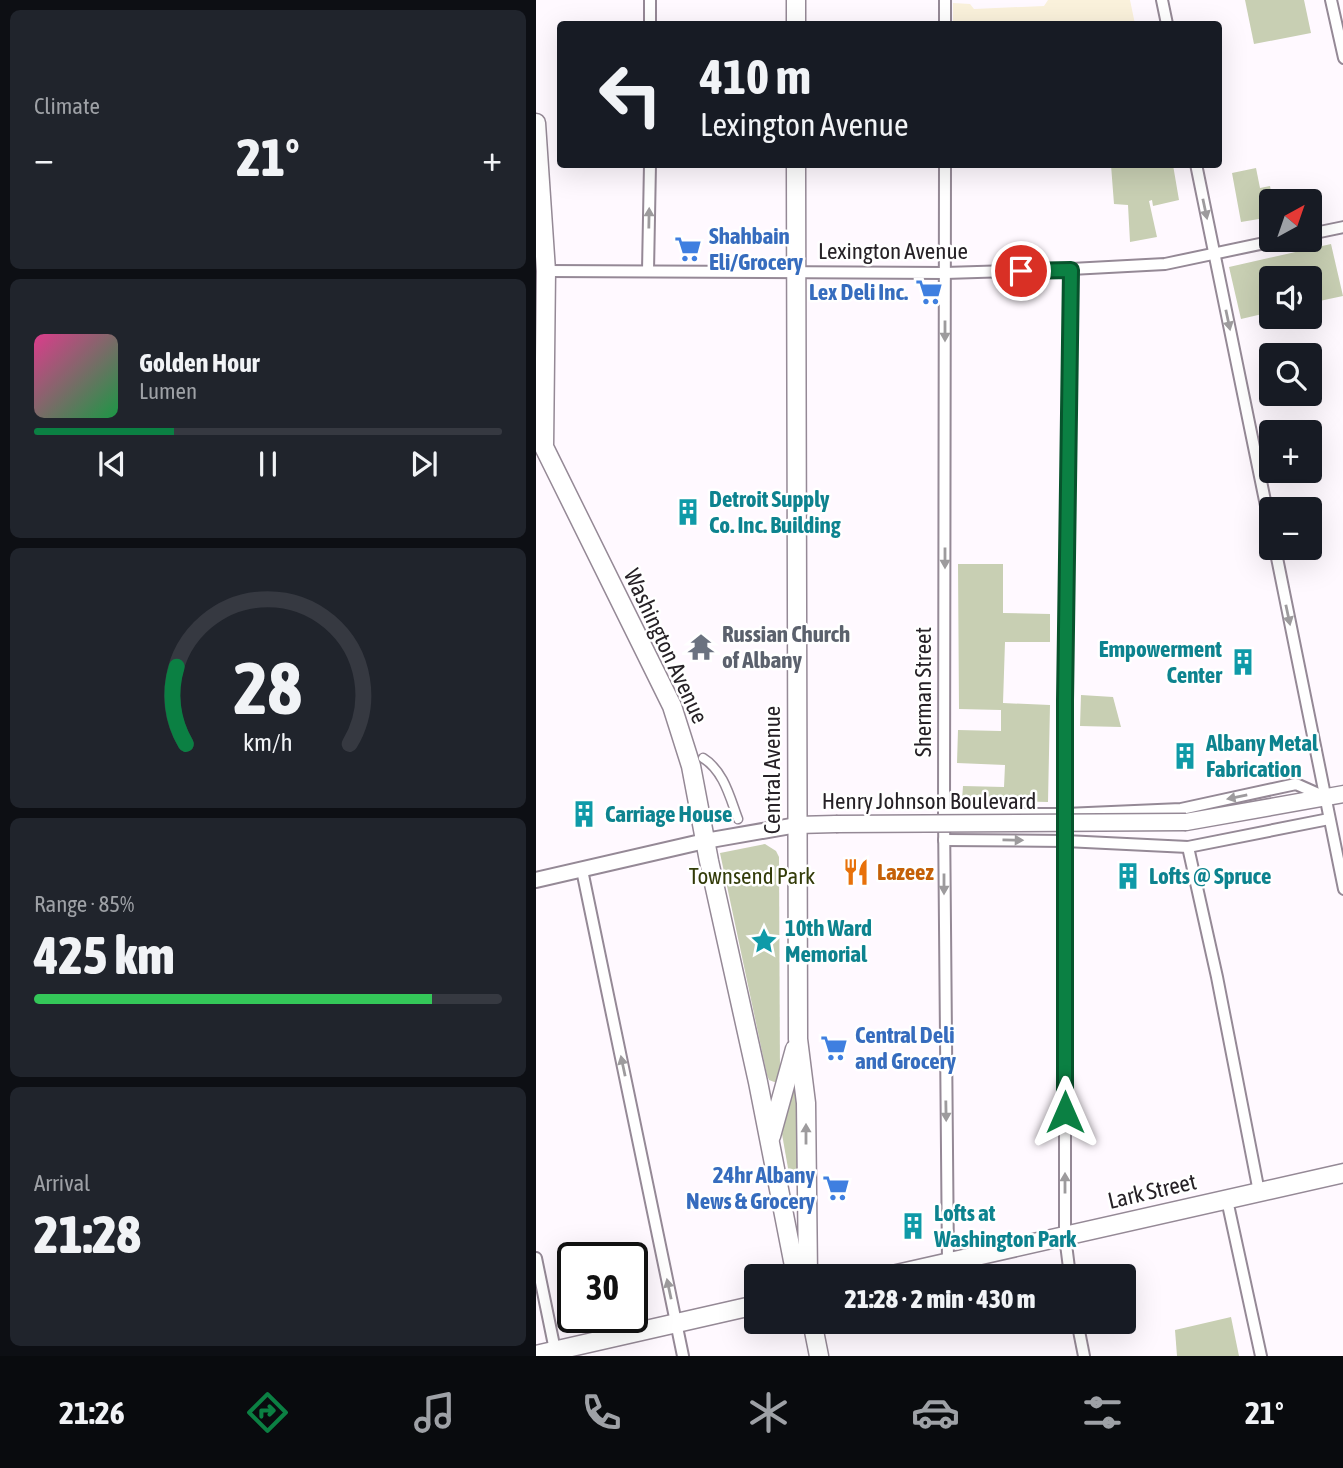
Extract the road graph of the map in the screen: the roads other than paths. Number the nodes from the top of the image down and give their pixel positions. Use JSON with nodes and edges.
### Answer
{"nodes":[{"id":1,"x":650,"y":0,"type":"edge"},
{"id":2,"x":796,"y":0,"type":"edge"},
{"id":3,"x":945,"y":0,"type":"edge"},
{"id":4,"x":1162,"y":0,"type":"edge"},
{"id":5,"x":1331,"y":0,"type":"edge"},
{"id":6,"x":650,"y":21,"type":"edge"},
{"id":7,"x":796,"y":21,"type":"edge"},
{"id":8,"x":945,"y":21,"type":"edge"},
{"id":9,"x":1166,"y":21,"type":"edge"},
{"id":10,"x":1343,"y":58,"type":"edge"},
{"id":11,"x":536,"y":123,"type":"edge"},
{"id":12,"x":650,"y":168,"type":"edge"},
{"id":13,"x":796,"y":168,"type":"edge"},
{"id":14,"x":945,"y":168,"type":"edge"},
{"id":15,"x":1197,"y":168,"type":"edge"},
{"id":16,"x":1343,"y":227,"type":"edge"},
{"id":17,"x":1322,"y":231,"type":"edge"},
{"id":18,"x":1259,"y":244,"type":"edge"},
{"id":19,"x":1214,"y":253,"type":"junction"},
{"id":20,"x":1071,"y":270,"type":"junction"},
{"id":21,"x":546,"y":271,"type":"junction"},
{"id":22,"x":649,"y":271,"type":"junction"},
{"id":23,"x":796,"y":271,"type":"junction"},
{"id":24,"x":945,"y":273,"type":"junction"},
{"id":25,"x":540,"y":303,"type":"edge"},
{"id":26,"x":539,"y":415,"type":"edge"},
{"id":27,"x":1264,"y":497,"type":"edge"},
{"id":28,"x":1276,"y":560,"type":"edge"},
{"id":29,"x":703,"y":758,"type":"dead end"},
{"id":30,"x":1343,"y":794,"type":"edge"},
{"id":31,"x":1326,"y":798,"type":"junction"},
{"id":32,"x":944,"y":814,"type":"junction"},
{"id":33,"x":1065,"y":814,"type":"junction"},
{"id":34,"x":738,"y":819,"type":"dead end"},
{"id":35,"x":1329,"y":819,"type":"junction"},
{"id":36,"x":797,"y":825,"type":"junction"},
{"id":37,"x":944,"y":840,"type":"junction"},
{"id":38,"x":705,"y":841,"type":"junction"},
{"id":39,"x":1065,"y":841,"type":"junction"},
{"id":40,"x":1188,"y":847,"type":"junction"},
{"id":41,"x":582,"y":870,"type":"junction"},
{"id":42,"x":536,"y":880,"type":"edge"},
{"id":43,"x":1343,"y":889,"type":"edge"},
{"id":44,"x":798,"y":1038,"type":"junction"},
{"id":45,"x":770,"y":1141,"type":"junction"},
{"id":46,"x":1343,"y":1173,"type":"edge"},
{"id":47,"x":1259,"y":1192,"type":"junction"},
{"id":48,"x":1227,"y":1200,"type":"junction"},
{"id":49,"x":1065,"y":1236,"type":"junction"},
{"id":50,"x":536,"y":1258,"type":"edge"},
{"id":51,"x":948,"y":1262,"type":"junction"},
{"id":52,"x":794,"y":1264,"type":"edge"},
{"id":53,"x":808,"y":1264,"type":"edge"},
{"id":54,"x":939,"y":1264,"type":"edge"},
{"id":55,"x":1068,"y":1264,"type":"edge"},
{"id":56,"x":744,"y":1309,"type":"edge"},
{"id":57,"x":677,"y":1323,"type":"junction"},
{"id":58,"x":815,"y":1334,"type":"edge"},
{"id":59,"x":1080,"y":1334,"type":"edge"},
{"id":60,"x":556,"y":1353,"type":"edge"},
{"id":61,"x":536,"y":1355,"type":"edge"},
{"id":62,"x":683,"y":1356,"type":"edge"},
{"id":63,"x":819,"y":1356,"type":"edge"},
{"id":64,"x":1084,"y":1356,"type":"edge"},
{"id":65,"x":1261,"y":1356,"type":"edge"}],
"edges":[{"from":1,"to":6,"type":"street"},
{"from":2,"to":7,"type":"main road"},
{"from":3,"to":8,"type":"street"},
{"from":4,"to":9,"type":"street"},
{"from":5,"to":10,"type":"street"},
{"from":11,"to":21,"type":"main road","name":"Washington Avenue"},
{"from":22,"to":12,"type":"street","one_way":true},
{"from":13,"to":23,"type":"main road","name":"Central Avenue"},
{"from":14,"to":24,"type":"street","name":"Sherman Street"},
{"from":15,"to":19,"type":"street","one_way":true},
{"from":16,"to":17,"type":"street"},
{"from":18,"to":19,"type":"street","name":"Lexington Avenue"},
{"from":19,"to":20,"type":"street","name":"Lexington Avenue"},
{"from":19,"to":27,"type":"street","one_way":true},
{"from":20,"to":24,"type":"street","name":"Lexington Avenue"},
{"from":20,"to":33,"type":"street"},
{"from":21,"to":22,"type":"street","name":"Lexington Avenue"},
{"from":21,"to":25,"type":"main road","name":"Washington Avenue"},
{"from":22,"to":23,"type":"street","name":"Lexington Avenue"},
{"from":23,"to":24,"type":"street","name":"Lexington Avenue"},
{"from":23,"to":36,"type":"main road","name":"Central Avenue"},
{"from":24,"to":32,"type":"street","name":"Sherman Street","one_way":true},
{"from":25,"to":26,"type":"main road","name":"Washington Avenue"},
{"from":26,"to":38,"type":"main road","name":"Washington Avenue"},
{"from":28,"to":31,"type":"street","one_way":true},
{"from":29,"to":34,"type":"street","name":"Washington Avenue"},
{"from":30,"to":31,"type":"main road","name":"Henry Johnson Boulevard"},
{"from":31,"to":33,"type":"street","name":"Henry Johnson Boulevard","one_way":true},
{"from":31,"to":35,"type":"street"},
{"from":31,"to":36,"type":"main road","name":"Henry Johnson Boulevard","bridge":true},
{"from":32,"to":33,"type":"street","name":"Henry Johnson Boulevard"},
{"from":32,"to":37,"type":"street","name":"Sherman Street"},
{"from":33,"to":39,"type":"street"},
{"from":35,"to":40,"type":"street","name":"Henry Johnson Boulevard"},
{"from":35,"to":43,"type":"street"},
{"from":36,"to":38,"type":"street","name":"Henry Johnson Boulevard"},
{"from":36,"to":44,"type":"main road","name":"Central Avenue"},
{"from":37,"to":39,"type":"street","name":"Henry Johnson Boulevard","one_way":true},
{"from":37,"to":51,"type":"street","name":"Sherman Street","one_way":true},
{"from":38,"to":41,"type":"street","name":"Henry Johnson Boulevard"},
{"from":38,"to":45,"type":"main road","name":"Washington Avenue"},
{"from":39,"to":40,"type":"street","name":"Henry Johnson Boulevard"},
{"from":49,"to":39,"type":"street","one_way":true},
{"from":40,"to":47,"type":"street"},
{"from":41,"to":42,"type":"street","name":"Henry Johnson Boulevard"},
{"from":57,"to":41,"type":"street","one_way":true},
{"from":44,"to":45,"type":"main road","name":"Central Avenue"},
{"from":53,"to":44,"type":"main road","name":"Central Avenue","one_way":true},
{"from":45,"to":52,"type":"main road","name":"Washington Avenue"},
{"from":46,"to":47,"type":"main road","name":"Lark Street"},
{"from":47,"to":48,"type":"main road","name":"Lark Street"},
{"from":48,"to":49,"type":"main road","name":"Lark Street"},
{"from":48,"to":65,"type":"street"},
{"from":49,"to":51,"type":"main road","name":"Lark Street"},
{"from":49,"to":55,"type":"street"},
{"from":50,"to":60,"type":"street"},
{"from":51,"to":54,"type":"main road","name":"Lark Street"},
{"from":56,"to":57,"type":"main road"},
{"from":57,"to":60,"type":"main road"},
{"from":57,"to":62,"type":"street"},
{"from":58,"to":63,"type":"main road"},
{"from":59,"to":64,"type":"street"},
{"from":60,"to":61,"type":"main road"}]}
